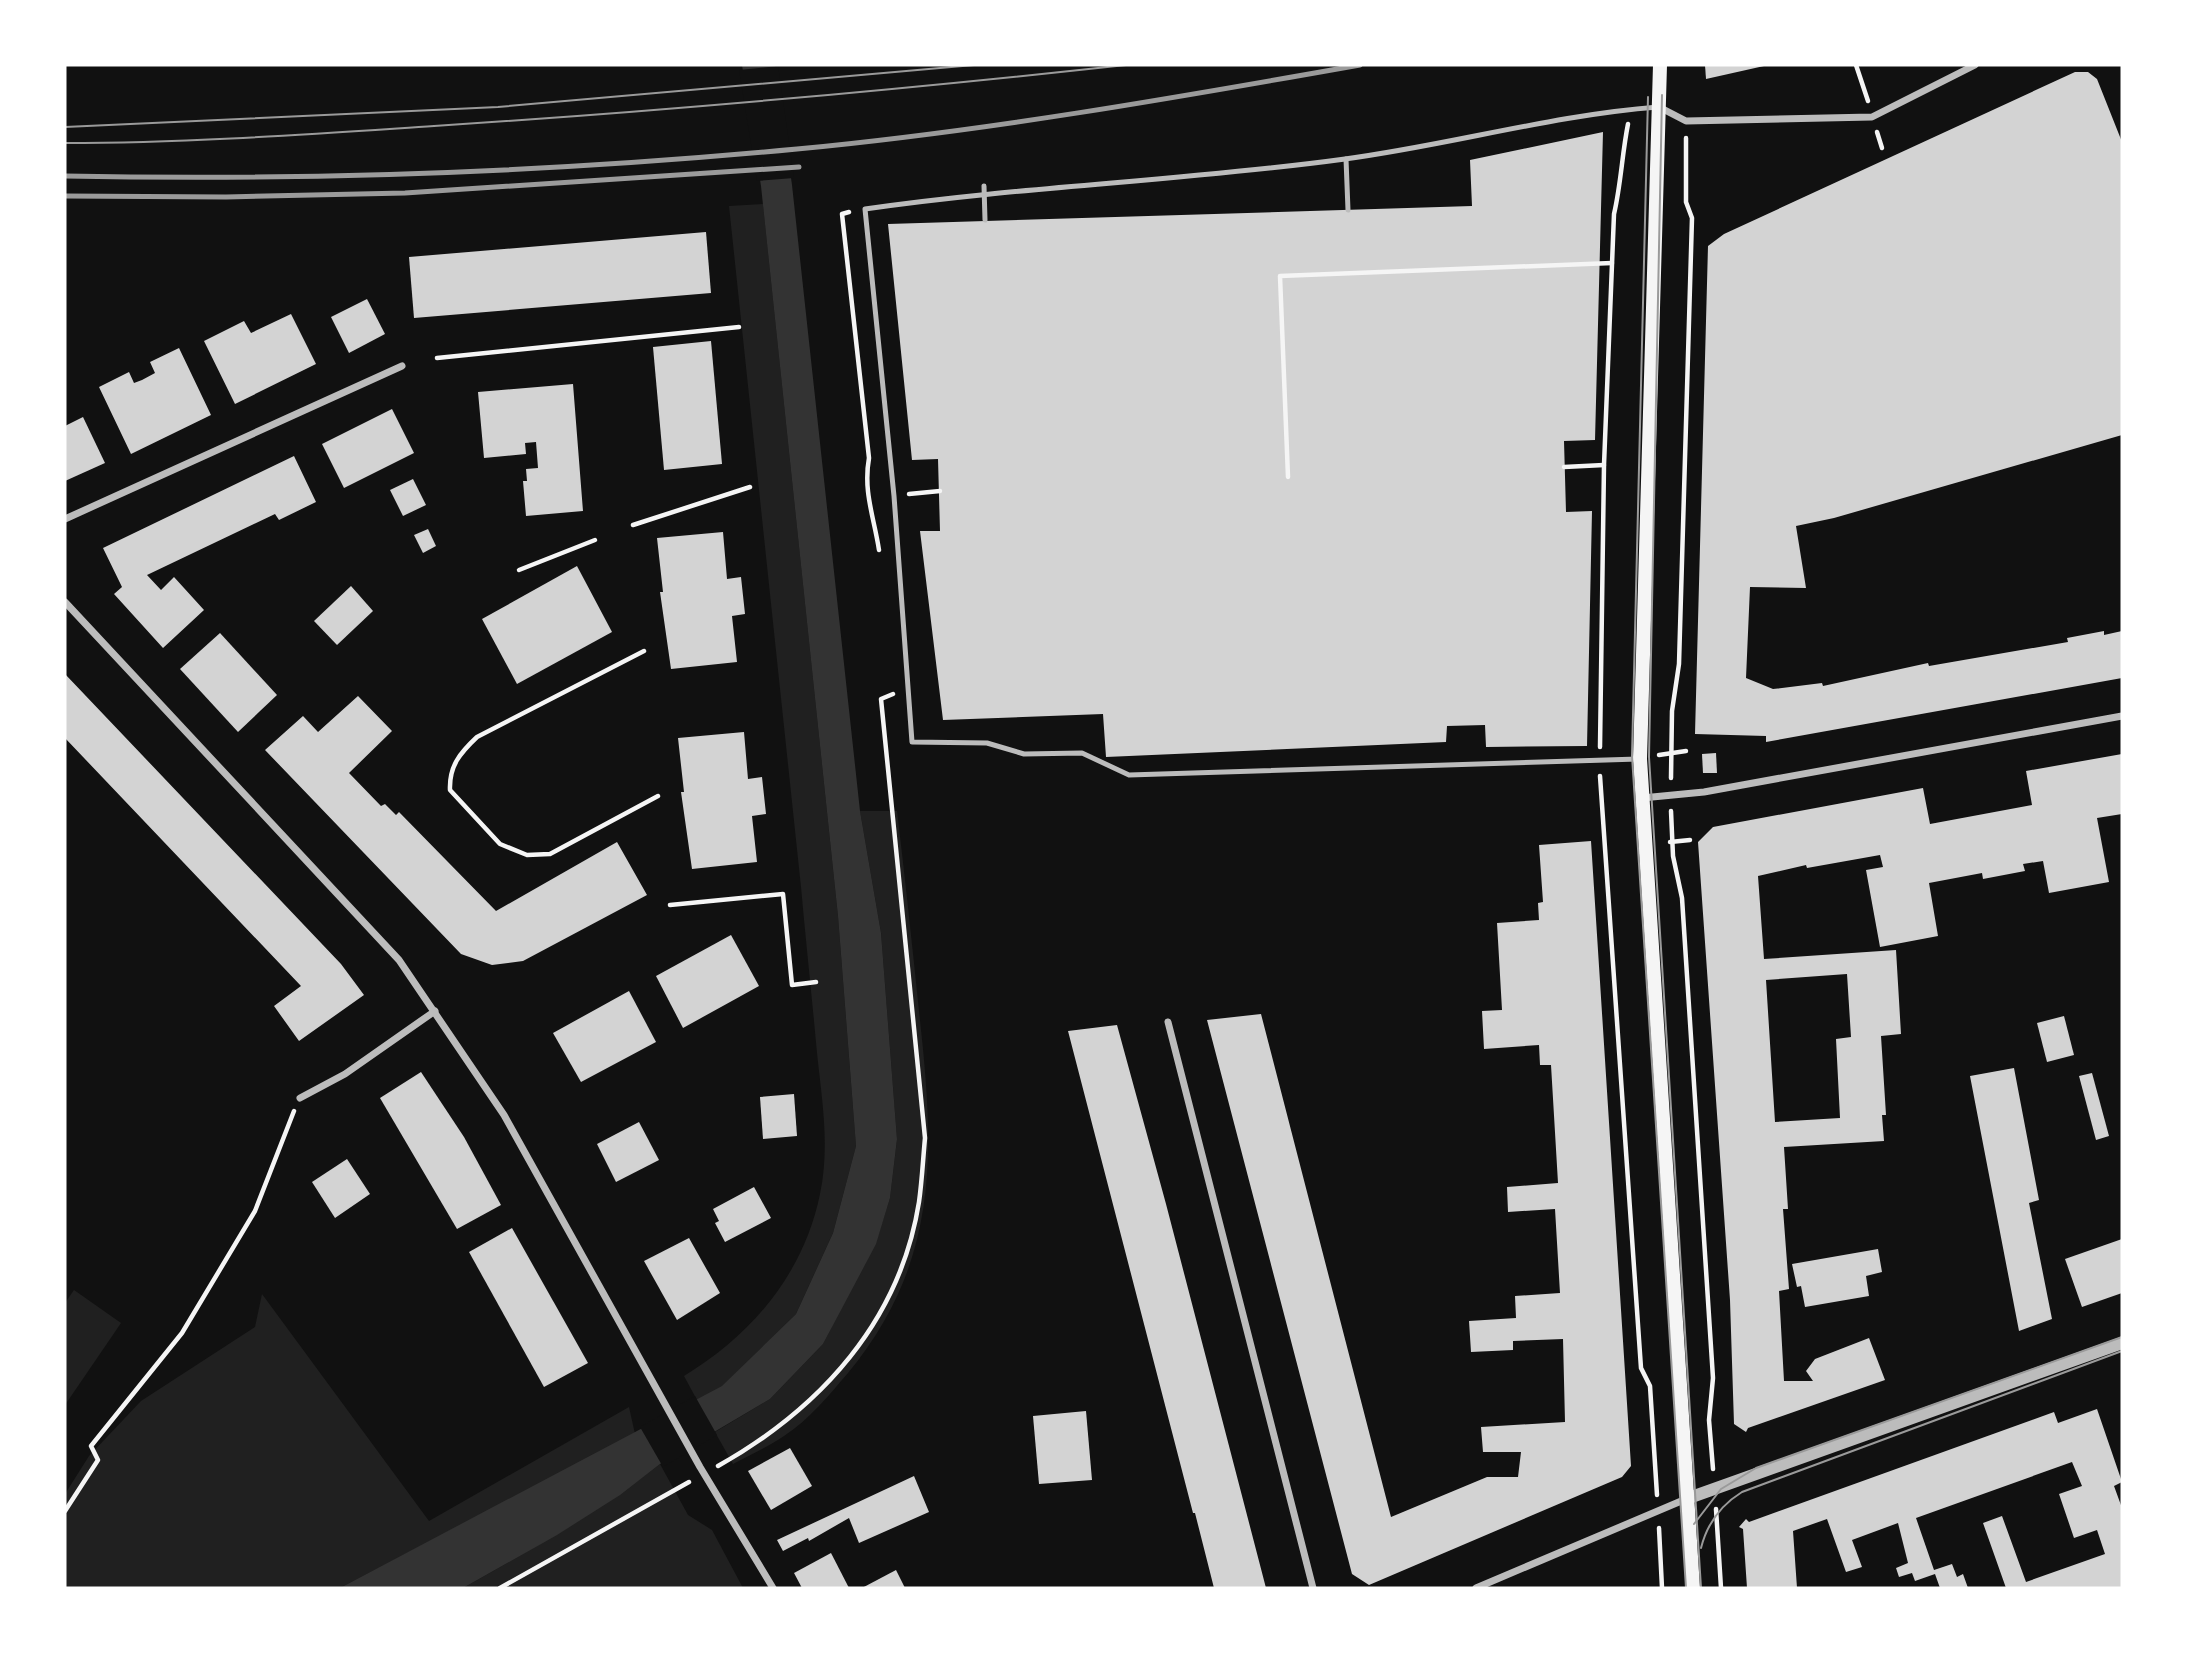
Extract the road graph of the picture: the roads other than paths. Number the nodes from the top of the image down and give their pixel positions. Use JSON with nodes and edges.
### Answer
{"nodes":[{"id":1,"x":1660,"y":65,"type":"edge"},
{"id":2,"x":1975,"y":65,"type":"edge"},
{"id":3,"x":1658,"y":107,"type":"junction"},
{"id":4,"x":1346,"y":159,"type":"junction"},
{"id":5,"x":984,"y":189,"type":"junction"},
{"id":6,"x":1348,"y":210,"type":"dead end"},
{"id":7,"x":985,"y":220,"type":"dead end"},
{"id":8,"x":402,"y":366,"type":"dead end"},
{"id":9,"x":65,"y":519,"type":"edge"},
{"id":10,"x":65,"y":602,"type":"edge"},
{"id":11,"x":2122,"y":716,"type":"edge"},
{"id":12,"x":1640,"y":760,"type":"junction"},
{"id":13,"x":1641,"y":798,"type":"junction"},
{"id":14,"x":435,"y":1011,"type":"junction"},
{"id":15,"x":1168,"y":1022,"type":"dead end"},
{"id":16,"x":300,"y":1098,"type":"road end"},
{"id":17,"x":2122,"y":1343,"type":"edge"},
{"id":18,"x":1686,"y":1499,"type":"junction"},
{"id":19,"x":773,"y":1588,"type":"edge"},
{"id":20,"x":1313,"y":1588,"type":"edge"},
{"id":21,"x":1476,"y":1588,"type":"edge"},
{"id":22,"x":1693,"y":1588,"type":"edge"}],
"edges":[{"from":1,"to":3,"type":"main road"},
{"from":2,"to":3,"type":"street"},
{"from":3,"to":4,"type":"lane"},
{"from":3,"to":12,"type":"main road"},
{"from":4,"to":5,"type":"lane"},
{"from":4,"to":6,"type":"lane"},
{"from":5,"to":7,"type":"lane"},
{"from":5,"to":12,"type":"lane"},
{"from":8,"to":9,"type":"street"},
{"from":10,"to":14,"type":"street"},
{"from":11,"to":13,"type":"street"},
{"from":12,"to":13,"type":"main road"},
{"from":13,"to":18,"type":"main road"},
{"from":14,"to":16,"type":"street"},
{"from":14,"to":19,"type":"street"},
{"from":15,"to":20,"type":"street"},
{"from":17,"to":18,"type":"street"},
{"from":18,"to":21,"type":"street"},
{"from":18,"to":22,"type":"main road"}]}
